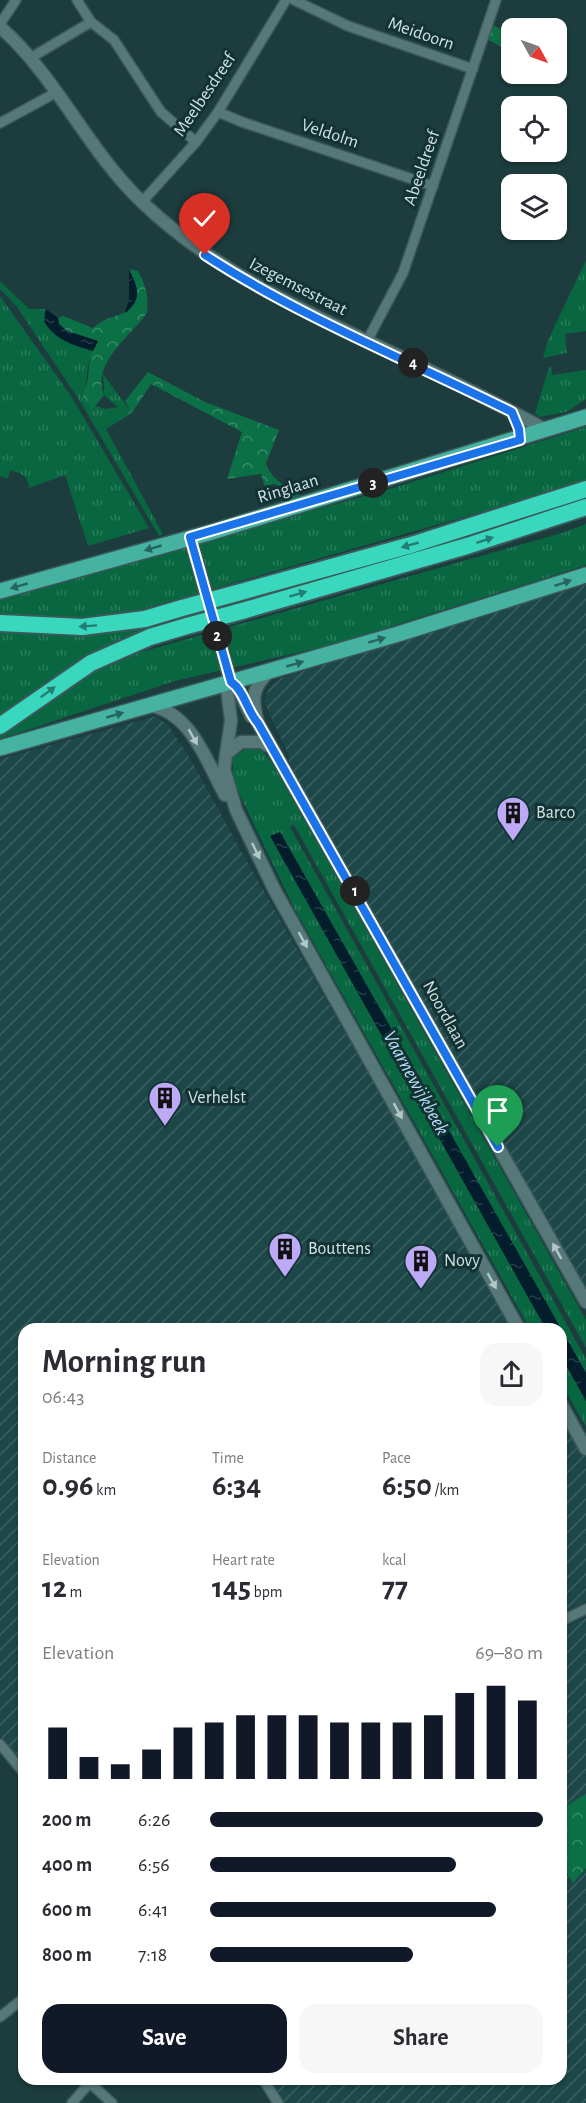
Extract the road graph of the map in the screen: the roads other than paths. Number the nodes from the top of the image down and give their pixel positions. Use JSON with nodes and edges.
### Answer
{"nodes":[{"id":1,"x":16,"y":0,"type":"edge"},
{"id":2,"x":77,"y":0,"type":"edge"},
{"id":3,"x":286,"y":0,"type":"edge"},
{"id":4,"x":294,"y":0,"type":"edge"},
{"id":5,"x":496,"y":0,"type":"edge"},
{"id":6,"x":91,"y":22,"type":"junction"},
{"id":7,"x":0,"y":25,"type":"edge"},
{"id":8,"x":32,"y":57,"type":"junction"},
{"id":9,"x":473,"y":69,"type":"junction"},
{"id":10,"x":57,"y":92,"type":"junction"},
{"id":11,"x":218,"y":112,"type":"junction"},
{"id":12,"x":0,"y":123,"type":"edge"},
{"id":13,"x":196,"y":142,"type":"junction"},
{"id":14,"x":433,"y":186,"type":"junction"},
{"id":15,"x":142,"y":202,"type":"junction"},
{"id":16,"x":367,"y":341,"type":"junction"},
{"id":17,"x":512,"y":412,"type":"junction"},
{"id":18,"x":586,"y":417,"type":"edge"},
{"id":19,"x":546,"y":430,"type":"junction"},
{"id":20,"x":520,"y":440,"type":"junction"},
{"id":21,"x":586,"y":489,"type":"edge"},
{"id":22,"x":586,"y":507,"type":"edge"},
{"id":23,"x":190,"y":537,"type":"junction"},
{"id":24,"x":586,"y":575,"type":"edge"},
{"id":25,"x":0,"y":591,"type":"edge"},
{"id":26,"x":0,"y":622,"type":"edge"},
{"id":27,"x":270,"y":671,"type":"junction"},
{"id":28,"x":231,"y":682,"type":"junction"},
{"id":29,"x":148,"y":705,"type":"junction"},
{"id":30,"x":258,"y":723,"type":"junction"},
{"id":31,"x":0,"y":726,"type":"edge"},
{"id":32,"x":271,"y":747,"type":"junction"},
{"id":33,"x":0,"y":748,"type":"edge"},
{"id":34,"x":225,"y":755,"type":"junction"},
{"id":35,"x":236,"y":810,"type":"junction"},
{"id":36,"x":586,"y":1302,"type":"edge"},
{"id":37,"x":516,"y":1323,"type":"edge"},
{"id":38,"x":567,"y":1415,"type":"edge"},
{"id":39,"x":586,"y":1449,"type":"edge"},
{"id":40,"x":586,"y":1609,"type":"edge"},
{"id":41,"x":567,"y":1618,"type":"edge"},
{"id":42,"x":0,"y":1744,"type":"edge"},
{"id":43,"x":18,"y":1766,"type":"edge"},
{"id":44,"x":18,"y":2003,"type":"edge"},
{"id":45,"x":0,"y":2017,"type":"edge"},
{"id":46,"x":88,"y":2085,"type":"edge"},
{"id":47,"x":96,"y":2085,"type":"edge"},
{"id":48,"x":267,"y":2085,"type":"edge"},
{"id":49,"x":72,"y":2103,"type":"edge"},
{"id":50,"x":112,"y":2103,"type":"edge"},
{"id":51,"x":278,"y":2103,"type":"edge"}],
"edges":[{"from":1,"to":7,"type":"street"},
{"from":2,"to":6,"type":"street"},
{"from":3,"to":11,"type":"street","name":"Meelbesdreef"},
{"from":4,"to":9,"type":"street","name":"Meidoorn"},
{"from":5,"to":9,"type":"street","name":"Abeeldreef"},
{"from":6,"to":8,"type":"street"},
{"from":6,"to":13,"type":"street"},
{"from":7,"to":8,"type":"street","name":"Izegemsestraat"},
{"from":8,"to":10,"type":"street","name":"Izegemsestraat"},
{"from":9,"to":14,"type":"street","name":"Abeeldreef"},
{"from":10,"to":12,"type":"street"},
{"from":10,"to":15,"type":"street","name":"Izegemsestraat"},
{"from":11,"to":13,"type":"street","name":"Meelbesdreef"},
{"from":11,"to":14,"type":"street","name":"Veldolm"},
{"from":13,"to":15,"type":"street","name":"Meelbesdreef"},
{"from":14,"to":16,"type":"street","name":"Abeeldreef"},
{"from":15,"to":16,"type":"street","name":"Izegemsestraat"},
{"from":16,"to":17,"type":"street","name":"Izegemsestraat"},
{"from":17,"to":19,"type":"street","name":"Izegemsestraat"},
{"from":17,"to":20,"type":"street"},
{"from":18,"to":19,"type":"main road","name":"Ringlaan"},
{"from":19,"to":20,"type":"main road","name":"Ringlaan"},
{"from":20,"to":23,"type":"main road","name":"Ringlaan"},
{"from":21,"to":26,"type":"highway","one_way":true,"bridge":true},
{"from":31,"to":22,"type":"highway","one_way":true,"bridge":true},
{"from":23,"to":25,"type":"main road","name":"Ringlaan","one_way":true},
{"from":23,"to":28,"type":"street","name":"Noordlaan"},
{"from":27,"to":24,"type":"main road","one_way":true},
{"from":27,"to":28,"type":"main road"},
{"from":27,"to":30,"type":"street","name":"Noordlaan"},
{"from":28,"to":29,"type":"main road"},
{"from":28,"to":30,"type":"street","name":"Noordlaan"},
{"from":28,"to":34,"type":"street","name":"Noordlaan"},
{"from":33,"to":29,"type":"main road","one_way":true},
{"from":29,"to":35,"type":"street","name":"Noordlaan","one_way":true},
{"from":30,"to":32,"type":"street","name":"Noordlaan"},
{"from":32,"to":34,"type":"street"},
{"from":36,"to":32,"type":"street","name":"Noordlaan","one_way":true},
{"from":34,"to":35,"type":"street","name":"Noordlaan"},
{"from":35,"to":37,"type":"street","name":"Noordlaan","one_way":true},
{"from":38,"to":39,"type":"street"},
{"from":40,"to":41,"type":"street"},
{"from":42,"to":43,"type":"street"},
{"from":44,"to":45,"type":"street"},
{"from":46,"to":49,"type":"street"},
{"from":47,"to":50,"type":"street"},
{"from":48,"to":51,"type":"street"}]}
